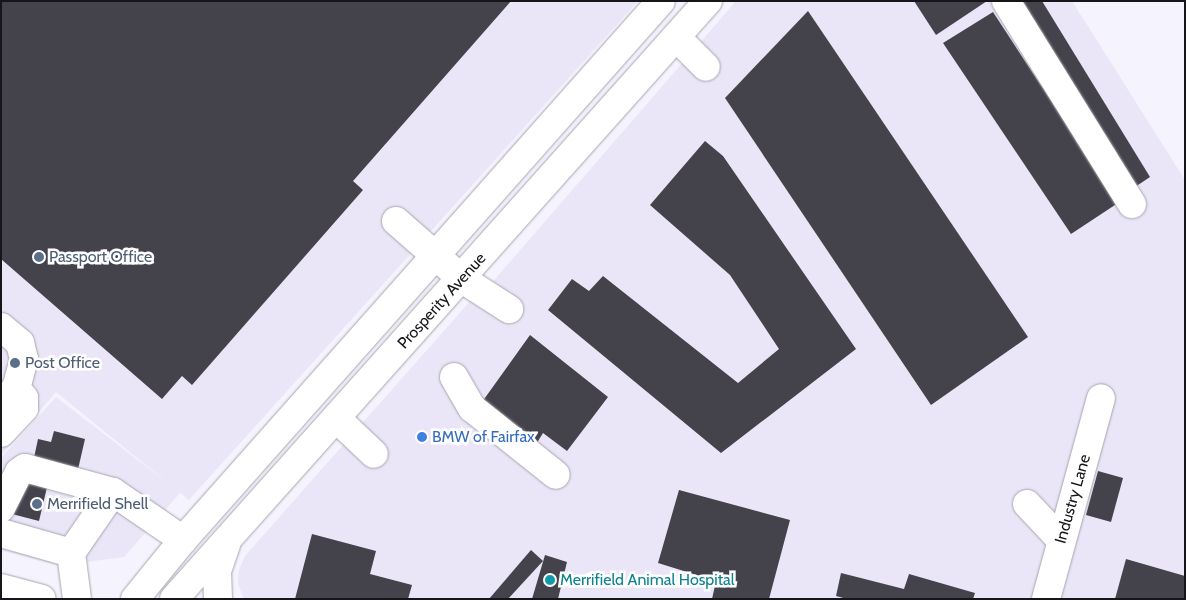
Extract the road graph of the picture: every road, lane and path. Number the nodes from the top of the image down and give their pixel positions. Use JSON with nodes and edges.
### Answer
{"nodes":[{"id":1,"x":661,"y":1,"type":"edge"},
{"id":2,"x":708,"y":1,"type":"edge"},
{"id":3,"x":1006,"y":1,"type":"edge"},
{"id":4,"x":676,"y":37,"type":"junction"},
{"id":5,"x":706,"y":67,"type":"dead end"},
{"id":6,"x":1132,"y":204,"type":"dead end"},
{"id":7,"x":396,"y":221,"type":"dead end"},
{"id":8,"x":436,"y":255,"type":"junction"},
{"id":9,"x":462,"y":279,"type":"junction"},
{"id":10,"x":509,"y":309,"type":"dead end"},
{"id":11,"x":1,"y":327,"type":"edge"},
{"id":12,"x":454,"y":377,"type":"dead end"},
{"id":13,"x":9,"y":397,"type":"edge"},
{"id":14,"x":1101,"y":398,"type":"dead end"},
{"id":15,"x":336,"y":418,"type":"junction"},
{"id":16,"x":1,"y":433,"type":"edge"},
{"id":17,"x":374,"y":454,"type":"dead end"},
{"id":18,"x":556,"y":475,"type":"dead end"},
{"id":19,"x":113,"y":492,"type":"junction"},
{"id":20,"x":1026,"y":504,"type":"dead end"},
{"id":21,"x":1,"y":508,"type":"edge"},
{"id":22,"x":240,"y":526,"type":"junction"},
{"id":23,"x":1,"y":533,"type":"edge"},
{"id":24,"x":183,"y":540,"type":"junction"},
{"id":25,"x":1061,"y":540,"type":"junction"},
{"id":26,"x":71,"y":553,"type":"junction"},
{"id":27,"x":1,"y":588,"type":"edge"},
{"id":28,"x":42,"y":599,"type":"edge"},
{"id":29,"x":77,"y":599,"type":"edge"},
{"id":30,"x":135,"y":599,"type":"edge"},
{"id":31,"x":174,"y":599,"type":"edge"},
{"id":32,"x":218,"y":599,"type":"edge"},
{"id":33,"x":1046,"y":599,"type":"edge"}],
"edges":[{"from":1,"to":8,"type":"main road"},
{"from":2,"to":4,"type":"main road","name":"Prosperity Avenue"},
{"from":3,"to":6,"type":"main road"},
{"from":4,"to":5,"type":"main road"},
{"from":4,"to":9,"type":"main road","name":"Prosperity Avenue"},
{"from":7,"to":8,"type":"main road"},
{"from":8,"to":9,"type":"main road"},
{"from":8,"to":24,"type":"main road"},
{"from":9,"to":10,"type":"main road"},
{"from":9,"to":15,"type":"main road","name":"Prosperity Avenue"},
{"from":11,"to":13,"type":"main road"},
{"from":12,"to":18,"type":"main road"},
{"from":13,"to":16,"type":"main road"},
{"from":14,"to":25,"type":"main road","name":"Industry Lane"},
{"from":15,"to":17,"type":"main road"},
{"from":15,"to":22,"type":"main road","name":"Prosperity Avenue"},
{"from":19,"to":21,"type":"main road"},
{"from":19,"to":24,"type":"main road"},
{"from":19,"to":26,"type":"main road"},
{"from":20,"to":25,"type":"main road"},
{"from":22,"to":31,"type":"main road","name":"Prosperity Avenue"},
{"from":22,"to":32,"type":"main road"},
{"from":23,"to":26,"type":"main road"},
{"from":24,"to":30,"type":"main road"},
{"from":25,"to":33,"type":"main road","name":"Industry Lane"},
{"from":26,"to":29,"type":"main road"},
{"from":27,"to":28,"type":"main road"}]}
